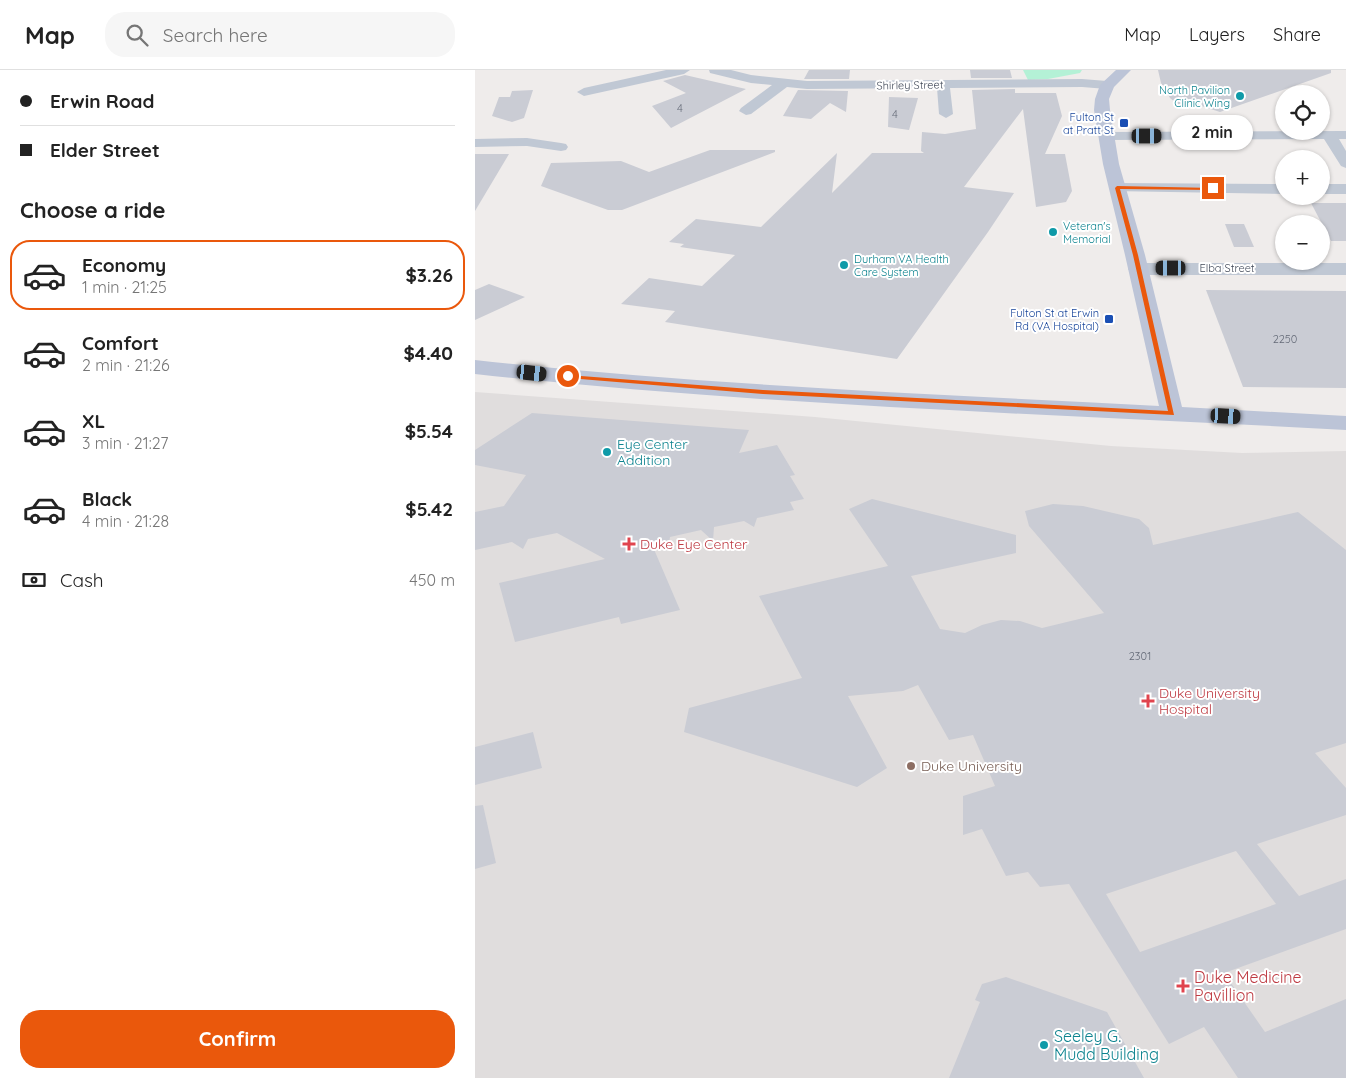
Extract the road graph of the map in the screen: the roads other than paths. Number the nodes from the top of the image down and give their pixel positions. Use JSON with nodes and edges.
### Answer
{"nodes":[{"id":1,"x":684,"y":70,"type":"edge"},
{"id":2,"x":715,"y":70,"type":"edge"},
{"id":3,"x":1124,"y":70,"type":"edge"},
{"id":4,"x":1106,"y":77,"type":"edge"},
{"id":5,"x":783,"y":83,"type":"junction"},
{"id":6,"x":943,"y":85,"type":"junction"},
{"id":7,"x":583,"y":92,"type":"dead end"},
{"id":8,"x":746,"y":111,"type":"dead end"},
{"id":9,"x":946,"y":114,"type":"dead end"},
{"id":10,"x":1275,"y":135,"type":"edge"},
{"id":11,"x":1330,"y":135,"type":"edge"},
{"id":12,"x":1346,"y":135,"type":"edge"},
{"id":13,"x":1106,"y":136,"type":"junction"},
{"id":14,"x":1330,"y":137,"type":"edge"},
{"id":15,"x":475,"y":143,"type":"edge"},
{"id":16,"x":561,"y":147,"type":"dead end"},
{"id":17,"x":1346,"y":163,"type":"edge"},
{"id":18,"x":1117,"y":188,"type":"junction"},
{"id":19,"x":1275,"y":189,"type":"edge"},
{"id":20,"x":1330,"y":189,"type":"edge"},
{"id":21,"x":1346,"y":189,"type":"edge"},
{"id":22,"x":1138,"y":268,"type":"junction"},
{"id":23,"x":1346,"y":269,"type":"edge"},
{"id":24,"x":475,"y":367,"type":"edge"},
{"id":25,"x":1172,"y":414,"type":"junction"},
{"id":26,"x":1346,"y":423,"type":"edge"}],
"edges":[{"from":1,"to":7,"type":"street"},
{"from":2,"to":5,"type":"street","name":"Shirley Street"},
{"from":3,"to":4,"type":"main road"},
{"from":4,"to":6,"type":"street","name":"Shirley Street"},
{"from":4,"to":13,"type":"main road"},
{"from":5,"to":6,"type":"street","name":"Shirley Street"},
{"from":5,"to":8,"type":"street"},
{"from":6,"to":9,"type":"street"},
{"from":10,"to":13,"type":"street"},
{"from":11,"to":12,"type":"street"},
{"from":13,"to":18,"type":"main road"},
{"from":14,"to":17,"type":"street"},
{"from":15,"to":16,"type":"street"},
{"from":18,"to":19,"type":"street"},
{"from":18,"to":22,"type":"main road"},
{"from":20,"to":21,"type":"street"},
{"from":22,"to":23,"type":"street","name":"Elba Street"},
{"from":22,"to":25,"type":"main road"},
{"from":24,"to":25,"type":"main road"},
{"from":25,"to":26,"type":"main road"}]}
